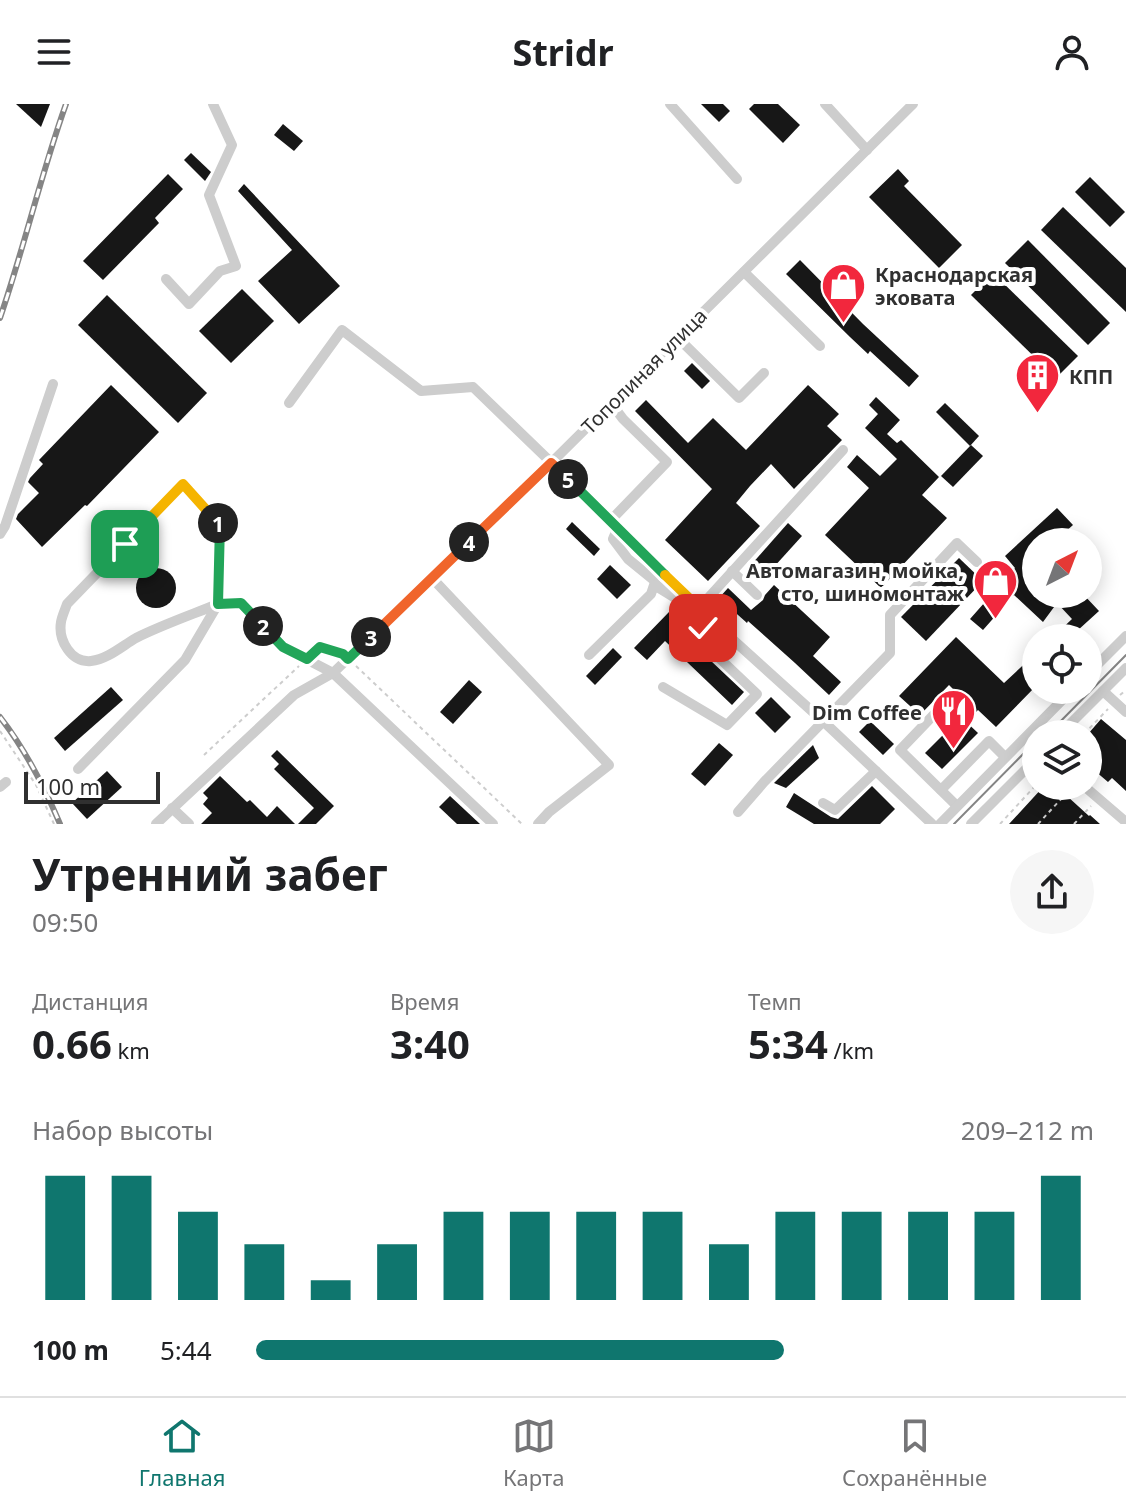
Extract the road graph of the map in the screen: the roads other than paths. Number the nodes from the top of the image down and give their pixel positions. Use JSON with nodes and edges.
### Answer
{"nodes":[{"id":1,"x":213,"y":104,"type":"edge"},
{"id":2,"x":670,"y":104,"type":"edge"},
{"id":3,"x":825,"y":104,"type":"edge"},
{"id":4,"x":913,"y":104,"type":"edge"},
{"id":5,"x":867,"y":150,"type":"junction"},
{"id":6,"x":737,"y":179,"type":"dead end"},
{"id":7,"x":744,"y":272,"type":"junction"},
{"id":8,"x":166,"y":279,"type":"dead end"},
{"id":9,"x":678,"y":338,"type":"junction"},
{"id":10,"x":820,"y":346,"type":"dead end"},
{"id":11,"x":764,"y":373,"type":"dead end"},
{"id":12,"x":53,"y":384,"type":"dead end"},
{"id":13,"x":289,"y":403,"type":"dead end"},
{"id":14,"x":611,"y":403,"type":"junction"},
{"id":15,"x":843,"y":450,"type":"dead end"},
{"id":16,"x":551,"y":463,"type":"junction"},
{"id":17,"x":615,"y":524,"type":"junction"},
{"id":18,"x":0,"y":534,"type":"edge"},
{"id":19,"x":977,"y":562,"type":"dead end"},
{"id":20,"x":732,"y":571,"type":"junction"},
{"id":21,"x":432,"y":578,"type":"junction"},
{"id":22,"x":674,"y":590,"type":"junction"},
{"id":23,"x":757,"y":595,"type":"dead end"},
{"id":24,"x":218,"y":604,"type":"junction"},
{"id":25,"x":699,"y":608,"type":"junction"},
{"id":26,"x":712,"y":620,"type":"junction"},
{"id":27,"x":1126,"y":636,"type":"edge"},
{"id":28,"x":589,"y":655,"type":"dead end"},
{"id":29,"x":1102,"y":660,"type":"edge"},
{"id":30,"x":1126,"y":668,"type":"edge"},
{"id":31,"x":333,"y":673,"type":"junction"},
{"id":32,"x":663,"y":687,"type":"dead end"},
{"id":33,"x":1103,"y":691,"type":"junction"},
{"id":34,"x":946,"y":702,"type":"dead end"},
{"id":35,"x":1058,"y":704,"type":"edge"},
{"id":36,"x":1126,"y":712,"type":"edge"},
{"id":37,"x":1074,"y":720,"type":"edge"},
{"id":38,"x":824,"y":722,"type":"junction"},
{"id":39,"x":1005,"y":757,"type":"junction"},
{"id":40,"x":78,"y":769,"type":"dead end"},
{"id":41,"x":876,"y":771,"type":"junction"},
{"id":42,"x":1022,"y":773,"type":"edge"},
{"id":43,"x":941,"y":790,"type":"junction"},
{"id":44,"x":1100,"y":800,"type":"edge"},
{"id":45,"x":823,"y":803,"type":"dead end"},
{"id":46,"x":957,"y":806,"type":"junction"},
{"id":47,"x":172,"y":808,"type":"junction"},
{"id":48,"x":738,"y":812,"type":"dead end"},
{"id":49,"x":1126,"y":822,"type":"edge"},
{"id":50,"x":156,"y":824,"type":"edge"},
{"id":51,"x":189,"y":824,"type":"edge"},
{"id":52,"x":493,"y":824,"type":"edge"},
{"id":53,"x":538,"y":824,"type":"edge"},
{"id":54,"x":932,"y":824,"type":"edge"},
{"id":55,"x":940,"y":824,"type":"edge"},
{"id":56,"x":971,"y":824,"type":"edge"}],
"edges":[{"from":1,"to":8,"type":"street"},
{"from":2,"to":6,"type":"street"},
{"from":3,"to":5,"type":"street"},
{"from":4,"to":5,"type":"street","name":"Тополиная улица"},
{"from":5,"to":7,"type":"street","name":"Тополиная улица"},
{"from":7,"to":9,"type":"street","name":"Тополиная улица"},
{"from":7,"to":10,"type":"street"},
{"from":9,"to":11,"type":"street"},
{"from":9,"to":14,"type":"street","name":"Тополиная улица"},
{"from":12,"to":18,"type":"street"},
{"from":13,"to":16,"type":"street"},
{"from":14,"to":16,"type":"street","name":"Тополиная улица"},
{"from":14,"to":17,"type":"street"},
{"from":15,"to":20,"type":"street"},
{"from":16,"to":17,"type":"street"},
{"from":16,"to":21,"type":"street","name":"Тополиная улица"},
{"from":17,"to":22,"type":"street"},
{"from":19,"to":38,"type":"street"},
{"from":20,"to":23,"type":"street"},
{"from":20,"to":25,"type":"street"},
{"from":21,"to":31,"type":"street","name":"Тополиная улица"},
{"from":21,"to":53,"type":"street"},
{"from":22,"to":25,"type":"street"},
{"from":22,"to":28,"type":"street"},
{"from":24,"to":24,"type":"street"},
{"from":24,"to":31,"type":"street"},
{"from":24,"to":40,"type":"street"},
{"from":25,"to":26,"type":"street"},
{"from":26,"to":32,"type":"street"},
{"from":26,"to":38,"type":"street"},
{"from":27,"to":29,"type":"street"},
{"from":30,"to":33,"type":"street"},
{"from":31,"to":47,"type":"street","name":"Тополиная улица"},
{"from":31,"to":52,"type":"street"},
{"from":33,"to":36,"type":"street"},
{"from":33,"to":37,"type":"street"},
{"from":34,"to":43,"type":"street"},
{"from":35,"to":39,"type":"street"},
{"from":38,"to":41,"type":"street"},
{"from":38,"to":48,"type":"street"},
{"from":39,"to":43,"type":"street"},
{"from":39,"to":46,"type":"street"},
{"from":41,"to":45,"type":"street"},
{"from":41,"to":54,"type":"street"},
{"from":42,"to":56,"type":"street"},
{"from":43,"to":46,"type":"street"},
{"from":44,"to":49,"type":"street"},
{"from":46,"to":55,"type":"street"},
{"from":47,"to":50,"type":"street","name":"Тополиная улица"},
{"from":47,"to":51,"type":"street"}]}
